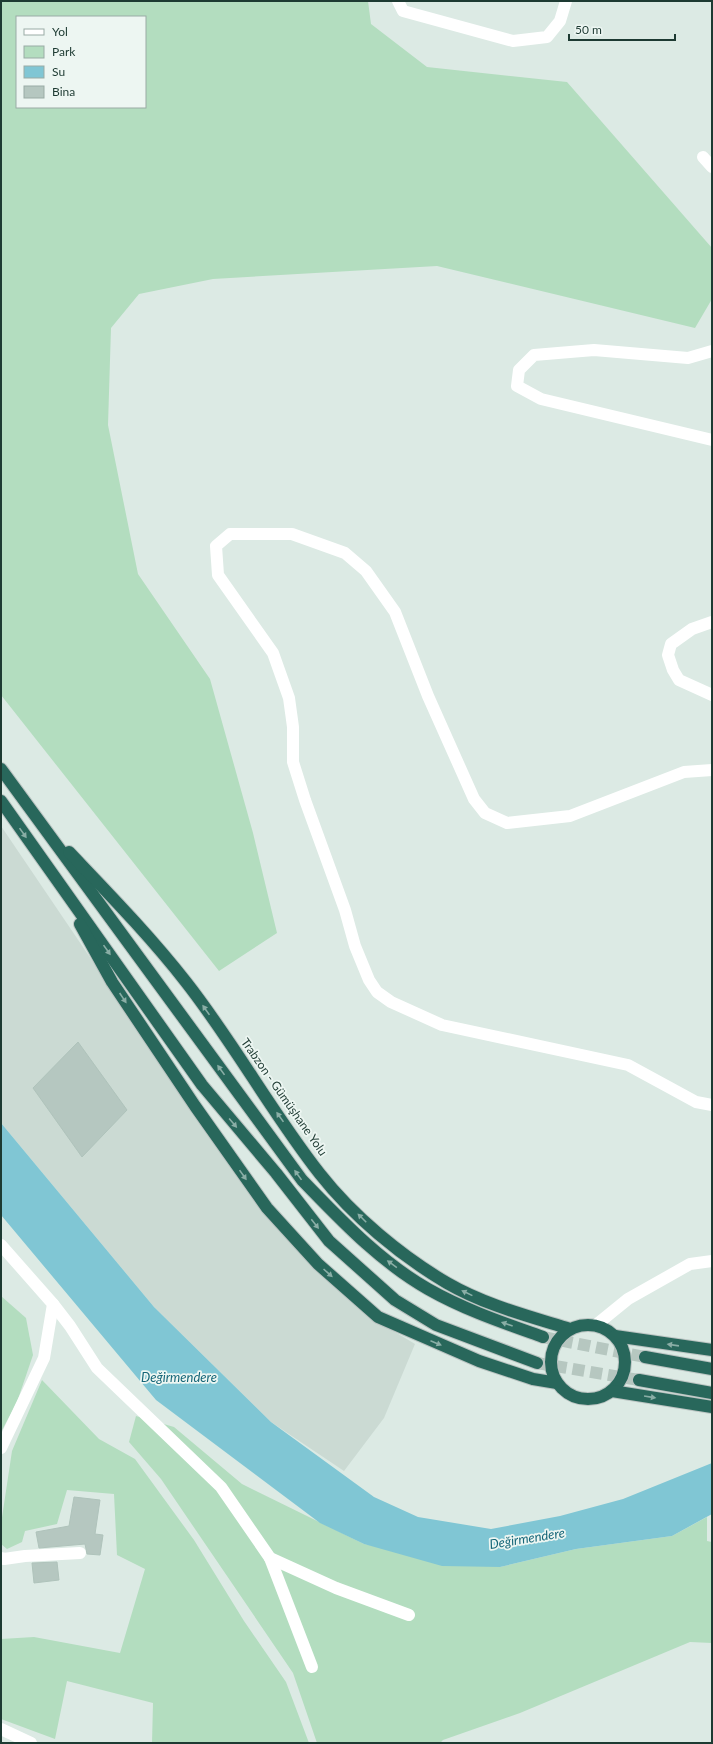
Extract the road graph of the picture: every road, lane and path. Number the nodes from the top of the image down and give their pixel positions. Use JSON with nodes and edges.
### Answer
{"nodes":[{"id":1,"x":398,"y":1,"type":"edge"},
{"id":2,"x":566,"y":1,"type":"edge"},
{"id":3,"x":703,"y":157,"type":"dead end"},
{"id":4,"x":712,"y":167,"type":"edge"},
{"id":5,"x":712,"y":351,"type":"edge"},
{"id":6,"x":712,"y":440,"type":"edge"},
{"id":7,"x":712,"y":622,"type":"edge"},
{"id":8,"x":712,"y":694,"type":"edge"},
{"id":9,"x":1,"y":769,"type":"edge"},
{"id":10,"x":712,"y":770,"type":"edge"},
{"id":11,"x":1,"y":801,"type":"edge"},
{"id":12,"x":30,"y":809,"type":"junction"},
{"id":13,"x":48,"y":867,"type":"junction"},
{"id":14,"x":712,"y":1104,"type":"edge"},
{"id":15,"x":1,"y":1245,"type":"edge"},
{"id":16,"x":712,"y":1261,"type":"edge"},
{"id":17,"x":53,"y":1304,"type":"junction"},
{"id":18,"x":596,"y":1325,"type":"junction"},
{"id":19,"x":570,"y":1329,"type":"junction"},
{"id":20,"x":544,"y":1336,"type":"tunnel mouth"},
{"id":21,"x":615,"y":1336,"type":"junction"},
{"id":22,"x":712,"y":1350,"type":"edge"},
{"id":23,"x":645,"y":1357,"type":"tunnel mouth"},
{"id":24,"x":537,"y":1363,"type":"tunnel mouth"},
{"id":25,"x":712,"y":1369,"type":"edge"},
{"id":26,"x":639,"y":1380,"type":"tunnel mouth"},
{"id":27,"x":557,"y":1383,"type":"junction"},
{"id":28,"x":612,"y":1391,"type":"junction"},
{"id":29,"x":712,"y":1393,"type":"edge"},
{"id":30,"x":712,"y":1407,"type":"edge"},
{"id":31,"x":1,"y":1448,"type":"edge"},
{"id":32,"x":80,"y":1553,"type":"dead end"},
{"id":33,"x":1,"y":1558,"type":"edge"},
{"id":34,"x":270,"y":1558,"type":"junction"},
{"id":35,"x":409,"y":1615,"type":"dead end"},
{"id":36,"x":312,"y":1667,"type":"dead end"},
{"id":37,"x":1,"y":1729,"type":"edge"},
{"id":38,"x":31,"y":1743,"type":"edge"}],
"edges":[{"from":1,"to":2,"type":"street"},
{"from":3,"to":4,"type":"street"},
{"from":5,"to":6,"type":"street"},
{"from":7,"to":8,"type":"street"},
{"from":9,"to":12,"type":"highway","name":"Trabzon - Gümüşhane Yolu"},
{"from":10,"to":14,"type":"street"},
{"from":11,"to":13,"type":"highway","one_way":true},
{"from":19,"to":12,"type":"highway","name":"Trabzon - Gümüşhane Yolu","one_way":true},
{"from":20,"to":12,"type":"highway","name":"Trabzon - Gümüşhane Yolu","one_way":true},
{"from":13,"to":24,"type":"highway","one_way":true},
{"from":13,"to":27,"type":"highway","one_way":true},
{"from":15,"to":17,"type":"street"},
{"from":16,"to":18,"type":"street"},
{"from":17,"to":31,"type":"street"},
{"from":17,"to":34,"type":"street"},
{"from":18,"to":19,"type":"highway","name":"Trabzon - Gümüşhane Yolu"},
{"from":18,"to":21,"type":"highway"},
{"from":19,"to":27,"type":"highway"},
{"from":22,"to":21,"type":"highway","one_way":true},
{"from":21,"to":28,"type":"highway"},
{"from":23,"to":25,"type":"highway"},
{"from":26,"to":29,"type":"highway"},
{"from":27,"to":28,"type":"highway"},
{"from":28,"to":30,"type":"highway","one_way":true},
{"from":32,"to":33,"type":"street"},
{"from":34,"to":35,"type":"street"},
{"from":34,"to":36,"type":"street"},
{"from":37,"to":38,"type":"street"}]}
